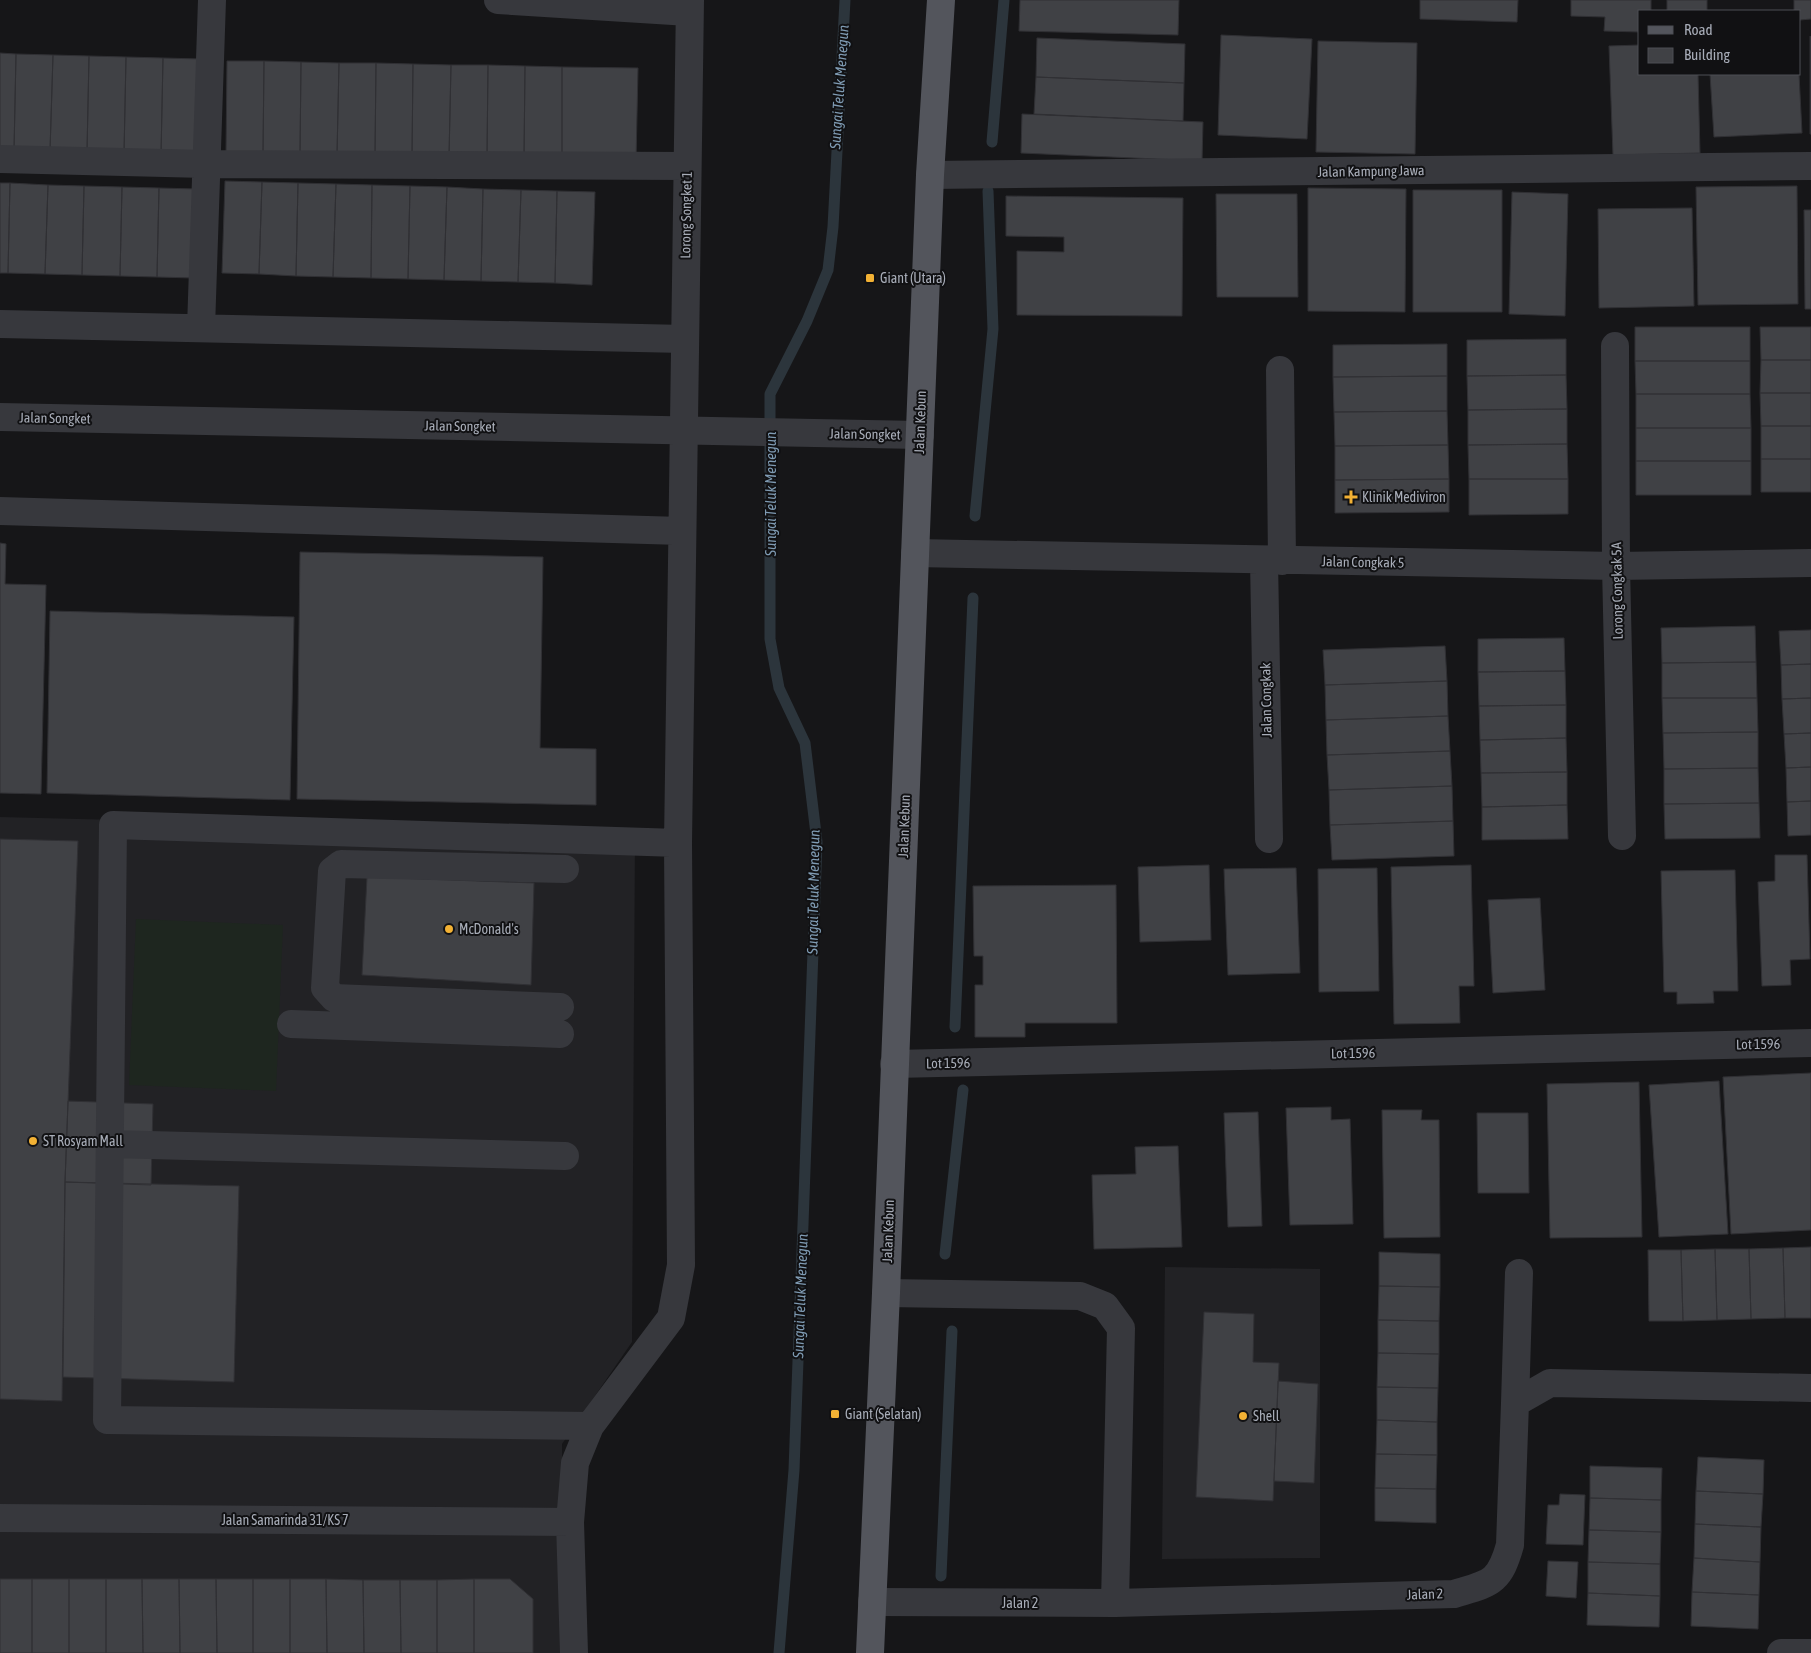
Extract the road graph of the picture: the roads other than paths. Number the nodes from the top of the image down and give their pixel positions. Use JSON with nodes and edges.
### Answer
{"nodes":[{"id":1,"x":212,"y":0,"type":"edge"},
{"id":2,"x":514,"y":0,"type":"edge"},
{"id":3,"x":942,"y":0,"type":"edge"},
{"id":4,"x":689,"y":6,"type":"edge"},
{"id":5,"x":0,"y":158,"type":"edge"},
{"id":6,"x":206,"y":164,"type":"junction"},
{"id":7,"x":687,"y":166,"type":"junction"},
{"id":8,"x":1811,"y":166,"type":"edge"},
{"id":9,"x":930,"y":175,"type":"junction"},
{"id":10,"x":0,"y":324,"type":"edge"},
{"id":11,"x":201,"y":328,"type":"junction"},
{"id":12,"x":685,"y":339,"type":"junction"},
{"id":13,"x":1615,"y":346,"type":"dead end"},
{"id":14,"x":1280,"y":370,"type":"dead end"},
{"id":15,"x":0,"y":417,"type":"edge"},
{"id":16,"x":683,"y":430,"type":"junction"},
{"id":17,"x":920,"y":435,"type":"junction"},
{"id":18,"x":0,"y":511,"type":"edge"},
{"id":19,"x":682,"y":531,"type":"junction"},
{"id":20,"x":915,"y":553,"type":"junction"},
{"id":21,"x":1273,"y":560,"type":"junction"},
{"id":22,"x":1811,"y":562,"type":"edge"},
{"id":23,"x":1616,"y":566,"type":"junction"},
{"id":24,"x":1622,"y":836,"type":"dead end"},
{"id":25,"x":1269,"y":839,"type":"dead end"},
{"id":26,"x":678,"y":843,"type":"junction"},
{"id":27,"x":565,"y":869,"type":"dead end"},
{"id":28,"x":560,"y":1007,"type":"dead end"},
{"id":29,"x":291,"y":1024,"type":"dead end"},
{"id":30,"x":560,"y":1034,"type":"dead end"},
{"id":31,"x":1811,"y":1043,"type":"edge"},
{"id":32,"x":894,"y":1064,"type":"junction"},
{"id":33,"x":110,"y":1144,"type":"junction"},
{"id":34,"x":565,"y":1156,"type":"dead end"},
{"id":35,"x":1519,"y":1273,"type":"dead end"},
{"id":36,"x":886,"y":1293,"type":"junction"},
{"id":37,"x":1811,"y":1388,"type":"edge"},
{"id":38,"x":1514,"y":1403,"type":"junction"},
{"id":39,"x":590,"y":1426,"type":"junction"},
{"id":40,"x":0,"y":1518,"type":"edge"},
{"id":41,"x":570,"y":1522,"type":"junction"},
{"id":42,"x":872,"y":1602,"type":"junction"},
{"id":43,"x":1115,"y":1603,"type":"junction"},
{"id":44,"x":574,"y":1653,"type":"edge"},
{"id":45,"x":870,"y":1653,"type":"edge"},
{"id":46,"x":1781,"y":1653,"type":"edge"},
{"id":47,"x":1811,"y":1653,"type":"edge"}],
"edges":[{"from":1,"to":6,"type":"street"},
{"from":2,"to":4,"type":"street"},
{"from":3,"to":9,"type":"main road","name":"Jalan Kebun"},
{"from":4,"to":7,"type":"street","name":"Lorong Songket 1"},
{"from":5,"to":6,"type":"street"},
{"from":6,"to":7,"type":"street"},
{"from":6,"to":11,"type":"street"},
{"from":7,"to":12,"type":"street","name":"Lorong Songket 1"},
{"from":8,"to":9,"type":"street","name":"Jalan Kampung Jawa"},
{"from":9,"to":17,"type":"main road","name":"Jalan Kebun"},
{"from":10,"to":11,"type":"street"},
{"from":11,"to":12,"type":"street"},
{"from":12,"to":16,"type":"street","name":"Lorong Songket 1"},
{"from":13,"to":23,"type":"street","name":"Lorong Congkak 5A"},
{"from":14,"to":21,"type":"street","name":"Jalan Congkak"},
{"from":15,"to":16,"type":"street","name":"Jalan Songket"},
{"from":16,"to":17,"type":"street","name":"Jalan Songket"},
{"from":16,"to":19,"type":"street","name":"Lorong Songket 1"},
{"from":17,"to":20,"type":"main road","name":"Jalan Kebun"},
{"from":18,"to":19,"type":"street"},
{"from":19,"to":26,"type":"street","name":"Lorong Songket 1"},
{"from":20,"to":21,"type":"street","name":"Jalan Congkak 5"},
{"from":20,"to":32,"type":"main road","name":"Jalan Kebun"},
{"from":21,"to":23,"type":"street","name":"Jalan Congkak 5"},
{"from":21,"to":25,"type":"street","name":"Jalan Congkak"},
{"from":22,"to":23,"type":"street","name":"Jalan Congkak 5"},
{"from":23,"to":24,"type":"street","name":"Lorong Congkak 5A"},
{"from":26,"to":33,"type":"street"},
{"from":26,"to":39,"type":"street","name":"Lorong Songket 1"},
{"from":27,"to":28,"type":"street"},
{"from":29,"to":30,"type":"street"},
{"from":31,"to":32,"type":"street","name":"Lot 1596"},
{"from":32,"to":36,"type":"main road","name":"Jalan Kebun"},
{"from":33,"to":34,"type":"street"},
{"from":33,"to":39,"type":"street"},
{"from":35,"to":38,"type":"street","name":"Jalan 2"},
{"from":36,"to":42,"type":"main road","name":"Jalan Kebun"},
{"from":36,"to":43,"type":"street"},
{"from":37,"to":38,"type":"street"},
{"from":38,"to":43,"type":"street","name":"Jalan 2"},
{"from":39,"to":41,"type":"street","name":"Lorong Songket 1"},
{"from":40,"to":41,"type":"street","name":"Jalan Samarinda 31/KS 7"},
{"from":41,"to":44,"type":"street","name":"Lorong Songket 1"},
{"from":42,"to":43,"type":"street","name":"Jalan 2"},
{"from":42,"to":45,"type":"main road","name":"Jalan Kebun"},
{"from":46,"to":47,"type":"street"}]}
